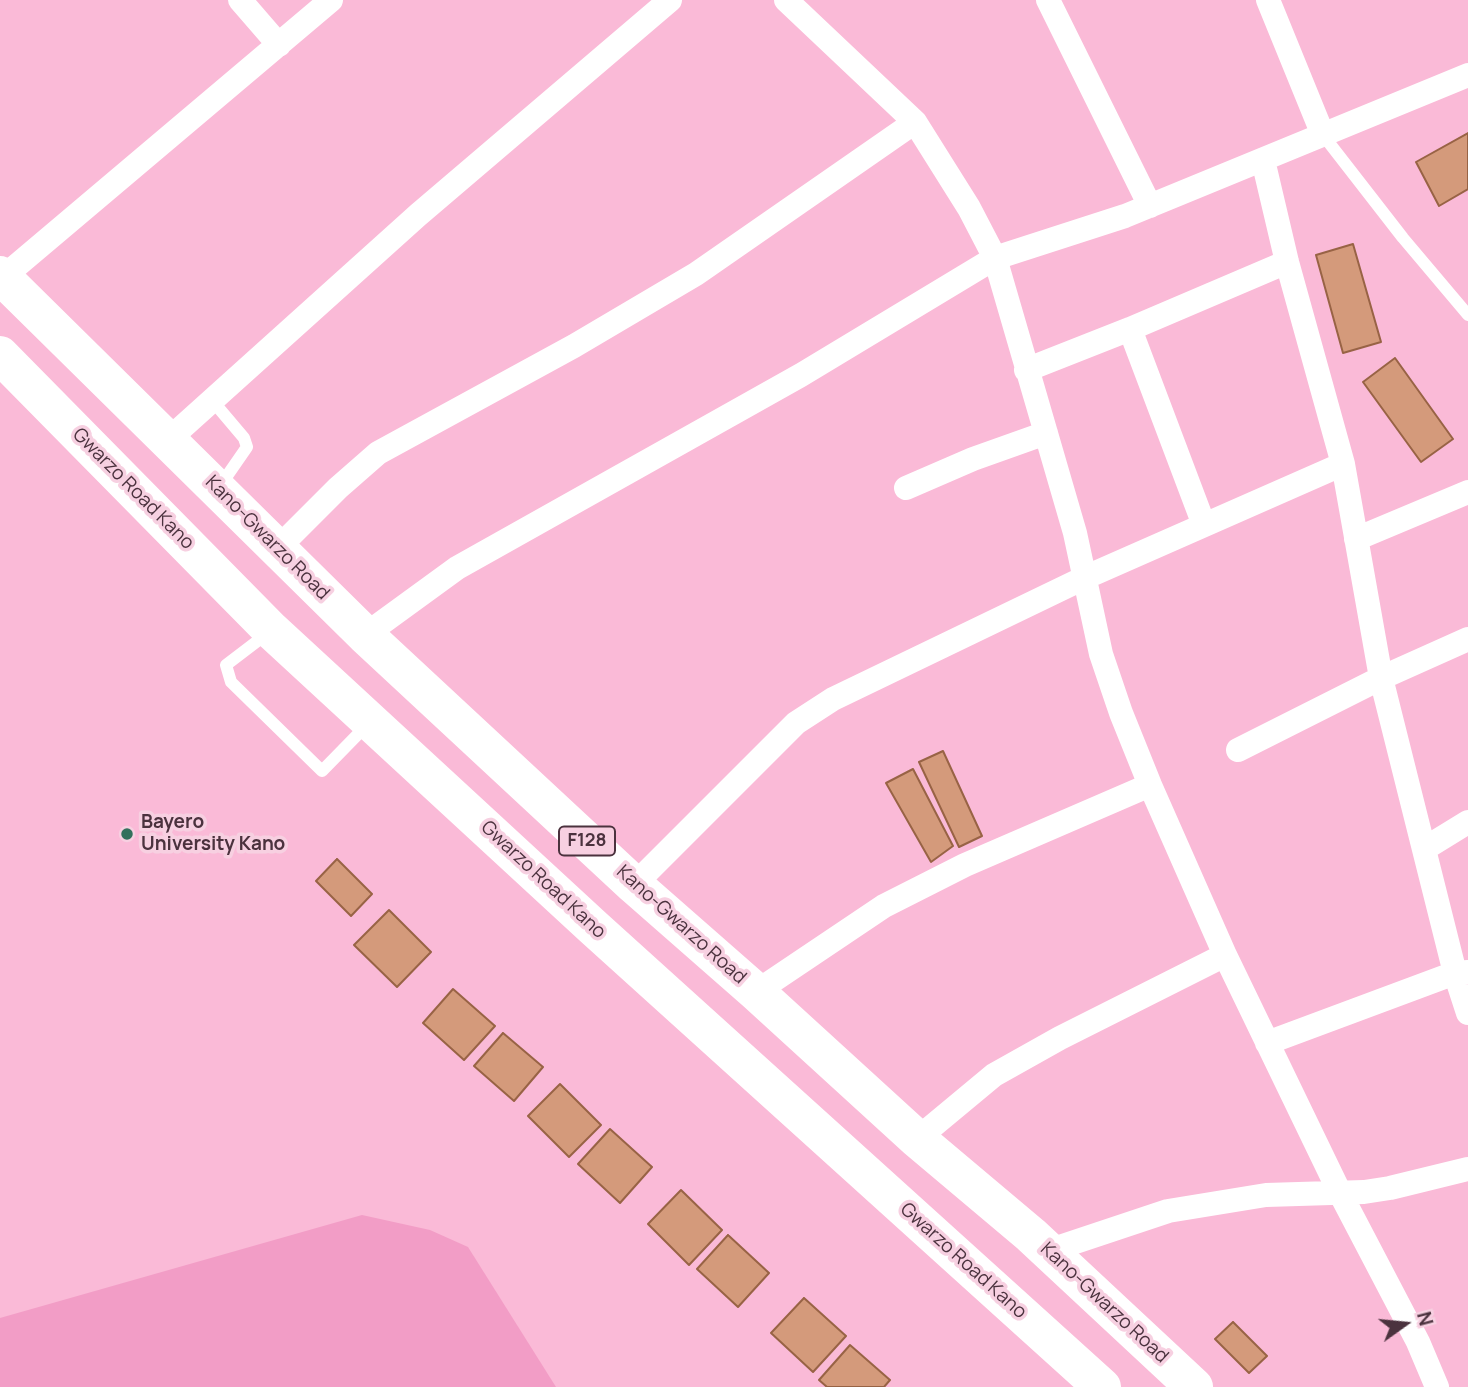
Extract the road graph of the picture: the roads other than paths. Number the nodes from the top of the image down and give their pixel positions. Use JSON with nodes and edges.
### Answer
{"nodes":[{"id":1,"x":240,"y":0,"type":"edge"},
{"id":2,"x":331,"y":0,"type":"edge"},
{"id":3,"x":670,"y":0,"type":"edge"},
{"id":4,"x":786,"y":0,"type":"edge"},
{"id":5,"x":1048,"y":0,"type":"edge"},
{"id":6,"x":1268,"y":0,"type":"edge"},
{"id":7,"x":279,"y":45,"type":"junction"},
{"id":8,"x":1468,"y":75,"type":"edge"},
{"id":9,"x":915,"y":122,"type":"junction"},
{"id":10,"x":1323,"y":135,"type":"junction"},
{"id":11,"x":1263,"y":160,"type":"junction"},
{"id":12,"x":1150,"y":205,"type":"junction"},
{"id":13,"x":995,"y":258,"type":"junction"},
{"id":14,"x":1287,"y":262,"type":"junction"},
{"id":15,"x":1,"y":276,"type":"edge"},
{"id":16,"x":1468,"y":315,"type":"edge"},
{"id":17,"x":1130,"y":329,"type":"junction"},
{"id":18,"x":0,"y":355,"type":"edge"},
{"id":19,"x":1026,"y":370,"type":"junction"},
{"id":20,"x":211,"y":400,"type":"junction"},
{"id":21,"x":1046,"y":433,"type":"junction"},
{"id":22,"x":167,"y":440,"type":"junction"},
{"id":23,"x":1343,"y":464,"type":"junction"},
{"id":24,"x":906,"y":488,"type":"dead end"},
{"id":25,"x":218,"y":489,"type":"junction"},
{"id":26,"x":1468,"y":492,"type":"edge"},
{"id":27,"x":1204,"y":525,"type":"junction"},
{"id":28,"x":1356,"y":539,"type":"junction"},
{"id":29,"x":277,"y":549,"type":"junction"},
{"id":30,"x":1084,"y":578,"type":"junction"},
{"id":31,"x":271,"y":630,"type":"junction"},
{"id":32,"x":365,"y":635,"type":"junction"},
{"id":33,"x":1468,"y":639,"type":"edge"},
{"id":34,"x":1381,"y":678,"type":"junction"},
{"id":35,"x":370,"y":721,"type":"junction"},
{"id":36,"x":1238,"y":750,"type":"dead end"},
{"id":37,"x":1150,"y":785,"type":"junction"},
{"id":38,"x":1468,"y":822,"type":"edge"},
{"id":39,"x":1424,"y":849,"type":"junction"},
{"id":40,"x":634,"y":885,"type":"junction"},
{"id":41,"x":1225,"y":955,"type":"junction"},
{"id":42,"x":1462,"y":973,"type":"edge"},
{"id":43,"x":756,"y":992,"type":"junction"},
{"id":44,"x":1468,"y":1013,"type":"edge"},
{"id":45,"x":1267,"y":1042,"type":"junction"},
{"id":46,"x":917,"y":1139,"type":"junction"},
{"id":47,"x":1468,"y":1169,"type":"edge"},
{"id":48,"x":1339,"y":1191,"type":"junction"},
{"id":49,"x":1048,"y":1251,"type":"junction"},
{"id":50,"x":1102,"y":1387,"type":"edge"},
{"id":51,"x":1194,"y":1387,"type":"edge"},
{"id":52,"x":1437,"y":1387,"type":"edge"}],
"edges":[{"from":1,"to":7,"type":"street"},
{"from":2,"to":7,"type":"street"},
{"from":3,"to":20,"type":"street"},
{"from":4,"to":9,"type":"street"},
{"from":5,"to":12,"type":"street"},
{"from":6,"to":10,"type":"street"},
{"from":7,"to":15,"type":"street"},
{"from":8,"to":10,"type":"street"},
{"from":9,"to":13,"type":"street"},
{"from":9,"to":29,"type":"street"},
{"from":10,"to":11,"type":"street"},
{"from":10,"to":16,"type":"lane"},
{"from":11,"to":12,"type":"street"},
{"from":11,"to":14,"type":"street"},
{"from":12,"to":13,"type":"street"},
{"from":13,"to":19,"type":"street"},
{"from":13,"to":32,"type":"street"},
{"from":14,"to":17,"type":"street"},
{"from":14,"to":23,"type":"street"},
{"from":15,"to":22,"type":"main road","name":"Kano-Gwarzo Road","number":"F128"},
{"from":17,"to":19,"type":"street"},
{"from":17,"to":27,"type":"street"},
{"from":18,"to":31,"type":"main road","name":"Gwarzo Road Kano"},
{"from":19,"to":21,"type":"street"},
{"from":20,"to":22,"type":"street"},
{"from":20,"to":25,"type":"lane"},
{"from":21,"to":24,"type":"street"},
{"from":21,"to":30,"type":"street"},
{"from":22,"to":25,"type":"main road","name":"Kano-Gwarzo Road","number":"F128"},
{"from":23,"to":27,"type":"street"},
{"from":23,"to":28,"type":"street"},
{"from":25,"to":29,"type":"main road","name":"Kano-Gwarzo Road","number":"F128"},
{"from":26,"to":28,"type":"street"},
{"from":27,"to":30,"type":"street"},
{"from":28,"to":34,"type":"street"},
{"from":29,"to":32,"type":"main road","name":"Kano-Gwarzo Road","number":"F128"},
{"from":30,"to":37,"type":"street"},
{"from":30,"to":40,"type":"street"},
{"from":31,"to":35,"type":"main road","name":"Gwarzo Road Kano"},
{"from":31,"to":35,"type":"lane"},
{"from":32,"to":40,"type":"main road","name":"Kano-Gwarzo Road","number":"F128"},
{"from":33,"to":34,"type":"street"},
{"from":34,"to":36,"type":"street"},
{"from":34,"to":39,"type":"street"},
{"from":35,"to":50,"type":"main road","name":"Gwarzo Road Kano"},
{"from":37,"to":41,"type":"street"},
{"from":37,"to":43,"type":"street"},
{"from":38,"to":39,"type":"street"},
{"from":39,"to":42,"type":"street"},
{"from":40,"to":43,"type":"main road","name":"Kano-Gwarzo Road","number":"F128"},
{"from":41,"to":45,"type":"street"},
{"from":41,"to":46,"type":"street"},
{"from":42,"to":44,"type":"street"},
{"from":42,"to":45,"type":"street"},
{"from":43,"to":46,"type":"main road","name":"Kano-Gwarzo Road","number":"F128"},
{"from":45,"to":48,"type":"street"},
{"from":46,"to":49,"type":"main road","name":"Kano-Gwarzo Road","number":"F128"},
{"from":47,"to":48,"type":"street"},
{"from":48,"to":49,"type":"street"},
{"from":48,"to":52,"type":"street"},
{"from":49,"to":51,"type":"main road","name":"Kano-Gwarzo Road","number":"F128"}]}
